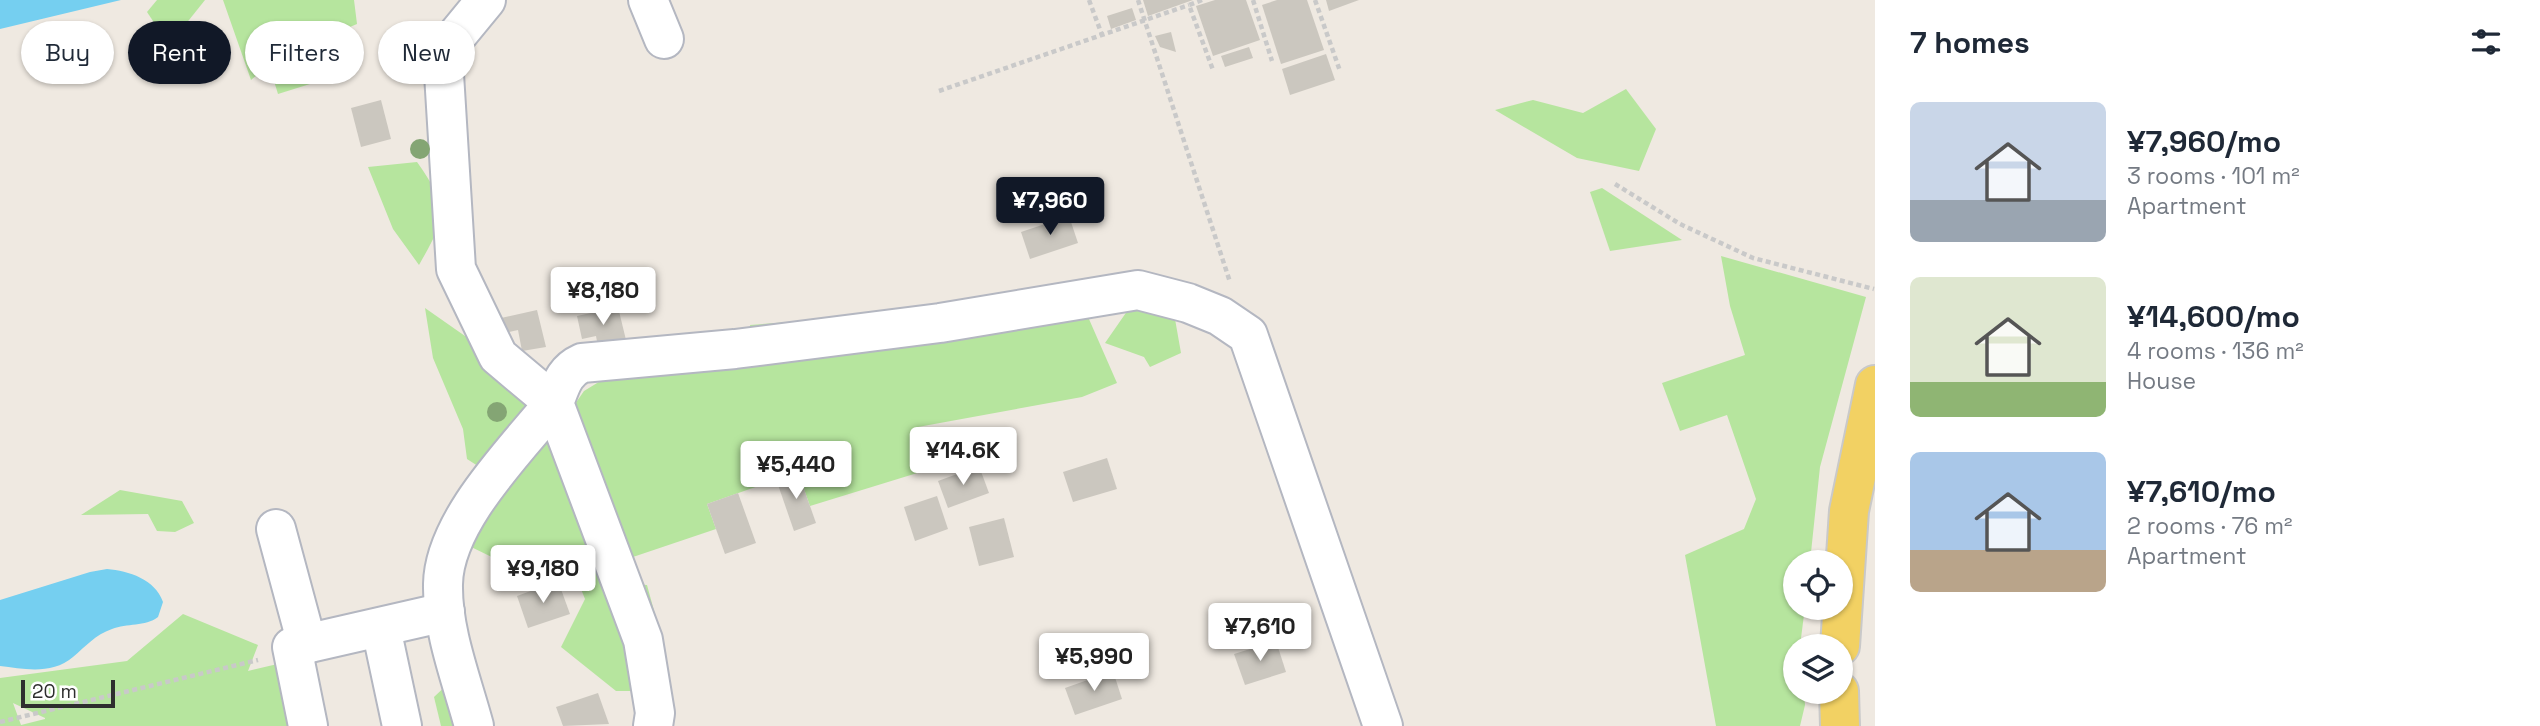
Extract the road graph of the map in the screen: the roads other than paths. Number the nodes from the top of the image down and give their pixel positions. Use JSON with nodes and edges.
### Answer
{"nodes":[{"id":1,"x":486,"y":0,"type":"edge"},
{"id":2,"x":648,"y":0,"type":"edge"},
{"id":3,"x":664,"y":39,"type":"dead end"},
{"id":4,"x":1875,"y":384,"type":"edge"},
{"id":5,"x":554,"y":403,"type":"junction"},
{"id":6,"x":276,"y":530,"type":"dead end"},
{"id":7,"x":445,"y":612,"type":"junction"},
{"id":8,"x":381,"y":628,"type":"junction"},
{"id":9,"x":1841,"y":634,"type":"edge"},
{"id":10,"x":300,"y":648,"type":"junction"},
{"id":11,"x":308,"y":726,"type":"edge"},
{"id":12,"x":402,"y":726,"type":"edge"},
{"id":13,"x":474,"y":726,"type":"edge"},
{"id":14,"x":653,"y":726,"type":"edge"},
{"id":15,"x":1383,"y":726,"type":"edge"}],
"edges":[{"from":1,"to":5,"type":"street"},
{"from":2,"to":3,"type":"street"},
{"from":4,"to":9,"type":"main road"},
{"from":5,"to":7,"type":"street"},
{"from":5,"to":14,"type":"street"},
{"from":5,"to":15,"type":"street"},
{"from":6,"to":10,"type":"street"},
{"from":7,"to":8,"type":"street"},
{"from":7,"to":13,"type":"street"},
{"from":8,"to":10,"type":"street"},
{"from":8,"to":12,"type":"street"},
{"from":10,"to":11,"type":"street"}]}
